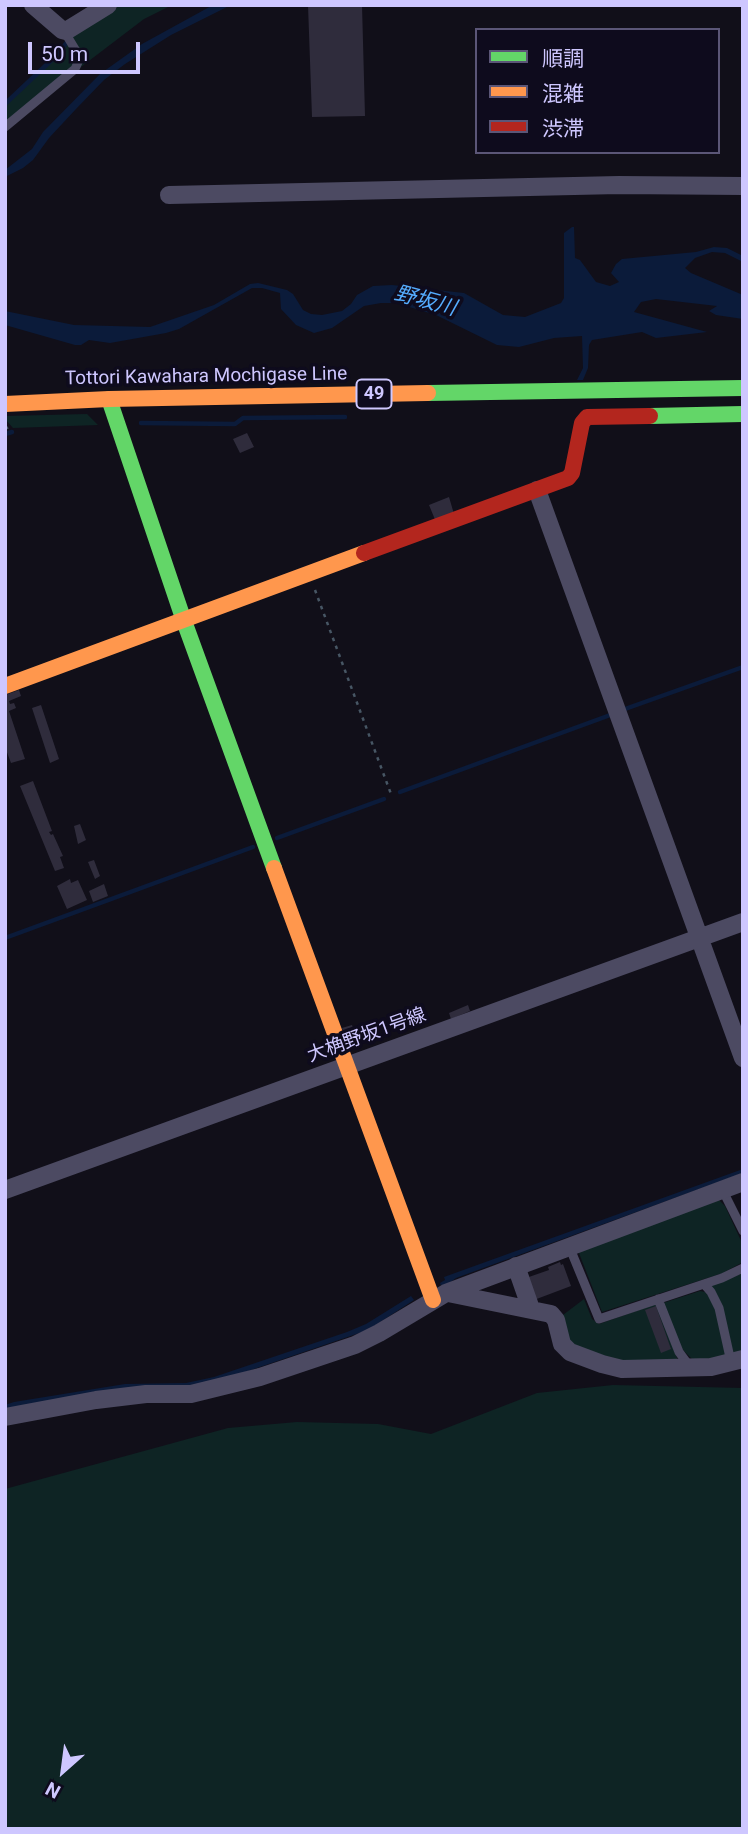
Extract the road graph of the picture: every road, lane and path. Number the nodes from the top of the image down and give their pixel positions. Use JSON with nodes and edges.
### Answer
{"nodes":[{"id":1,"x":33,"y":5,"type":"edge"},
{"id":2,"x":108,"y":5,"type":"edge"},
{"id":3,"x":64,"y":31,"type":"junction"},
{"id":4,"x":5,"y":127,"type":"edge"},
{"id":5,"x":743,"y":186,"type":"edge"},
{"id":6,"x":169,"y":195,"type":"dead end"},
{"id":7,"x":743,"y":388,"type":"edge"},
{"id":8,"x":108,"y":399,"type":"junction"},
{"id":9,"x":5,"y":404,"type":"edge"},
{"id":10,"x":743,"y":414,"type":"edge"},
{"id":11,"x":537,"y":490,"type":"junction"},
{"id":12,"x":309,"y":575,"type":"junction"},
{"id":13,"x":184,"y":621,"type":"junction"},
{"id":14,"x":5,"y":685,"type":"edge"},
{"id":15,"x":391,"y":794,"type":"dead end"},
{"id":16,"x":743,"y":922,"type":"edge"},
{"id":17,"x":700,"y":937,"type":"junction"},
{"id":18,"x":743,"y":1058,"type":"edge"},
{"id":19,"x":347,"y":1066,"type":"junction"},
{"id":20,"x":743,"y":1182,"type":"edge"},
{"id":21,"x":722,"y":1189,"type":"junction"},
{"id":22,"x":5,"y":1190,"type":"edge"},
{"id":23,"x":743,"y":1231,"type":"edge"},
{"id":24,"x":569,"y":1246,"type":"junction"},
{"id":25,"x":516,"y":1266,"type":"junction"},
{"id":26,"x":743,"y":1268,"type":"edge"},
{"id":27,"x":704,"y":1284,"type":"junction"},
{"id":28,"x":440,"y":1296,"type":"junction"},
{"id":29,"x":658,"y":1299,"type":"junction"},
{"id":30,"x":531,"y":1308,"type":"junction"},
{"id":31,"x":737,"y":1361,"type":"edge"},
{"id":32,"x":690,"y":1367,"type":"junction"},
{"id":33,"x":5,"y":1417,"type":"edge"}],
"edges":[{"from":1,"to":3,"type":"street"},
{"from":2,"to":3,"type":"street"},
{"from":3,"to":4,"type":"lane"},
{"from":5,"to":6,"type":"street"},
{"from":7,"to":8,"type":"street","name":"Tottori Kawahara Mochigase Line","number":"49"},
{"from":8,"to":9,"type":"street","name":"Tottori Kawahara Mochigase Line","number":"49"},
{"from":8,"to":13,"type":"street"},
{"from":10,"to":11,"type":"street"},
{"from":11,"to":12,"type":"street"},
{"from":11,"to":17,"type":"street"},
{"from":12,"to":13,"type":"street"},
{"from":12,"to":15,"type":"path"},
{"from":13,"to":14,"type":"street"},
{"from":13,"to":19,"type":"street"},
{"from":16,"to":17,"type":"street","name":"大桷野坂1号線"},
{"from":17,"to":18,"type":"street"},
{"from":17,"to":19,"type":"street","name":"大桷野坂1号線"},
{"from":19,"to":22,"type":"street","name":"大桷野坂1号線"},
{"from":19,"to":28,"type":"street"},
{"from":20,"to":21,"type":"street"},
{"from":21,"to":23,"type":"lane"},
{"from":21,"to":24,"type":"street"},
{"from":24,"to":25,"type":"street"},
{"from":24,"to":29,"type":"lane"},
{"from":25,"to":28,"type":"street"},
{"from":25,"to":30,"type":"street"},
{"from":26,"to":27,"type":"lane"},
{"from":27,"to":29,"type":"lane"},
{"from":27,"to":31,"type":"lane"},
{"from":28,"to":30,"type":"street"},
{"from":28,"to":33,"type":"street"},
{"from":29,"to":32,"type":"lane"},
{"from":30,"to":32,"type":"street"},
{"from":31,"to":32,"type":"street"}]}
